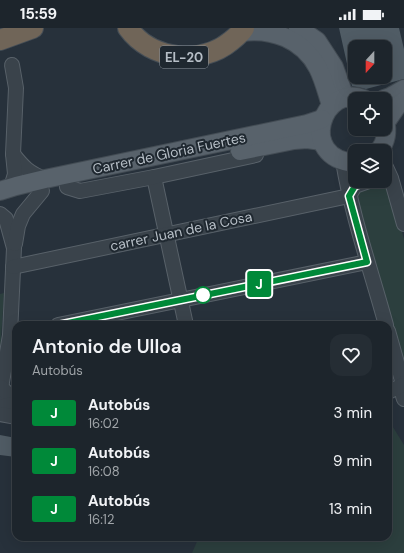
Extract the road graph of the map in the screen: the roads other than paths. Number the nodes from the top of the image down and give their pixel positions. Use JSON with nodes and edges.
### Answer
{"nodes":[{"id":1,"x":33,"y":28,"type":"edge"},
{"id":2,"x":128,"y":28,"type":"edge"},
{"id":3,"x":298,"y":28,"type":"edge"},
{"id":4,"x":243,"y":30,"type":"edge"},
{"id":5,"x":0,"y":40,"type":"edge"},
{"id":6,"x":12,"y":65,"type":"dead end"},
{"id":7,"x":404,"y":88,"type":"edge"},
{"id":8,"x":392,"y":96,"type":"edge"},
{"id":9,"x":348,"y":101,"type":"edge"},
{"id":10,"x":404,"y":101,"type":"edge"},
{"id":11,"x":333,"y":107,"type":"junction"},
{"id":12,"x":392,"y":112,"type":"edge"},
{"id":13,"x":322,"y":141,"type":"junction"},
{"id":14,"x":282,"y":143,"type":"junction"},
{"id":15,"x":13,"y":154,"type":"junction"},
{"id":16,"x":348,"y":162,"type":"edge"},
{"id":17,"x":393,"y":176,"type":"edge"},
{"id":18,"x":154,"y":177,"type":"junction"},
{"id":19,"x":43,"y":185,"type":"junction"},
{"id":20,"x":66,"y":187,"type":"junction"},
{"id":21,"x":9,"y":188,"type":"edge"},
{"id":22,"x":349,"y":188,"type":"edge"},
{"id":23,"x":354,"y":188,"type":"edge"},
{"id":24,"x":349,"y":196,"type":"junction"},
{"id":25,"x":0,"y":204,"type":"edge"},
{"id":26,"x":0,"y":214,"type":"edge"},
{"id":27,"x":404,"y":224,"type":"edge"},
{"id":28,"x":167,"y":234,"type":"junction"},
{"id":29,"x":10,"y":257,"type":"edge"},
{"id":30,"x":367,"y":262,"type":"junction"},
{"id":31,"x":181,"y":300,"type":"junction"},
{"id":32,"x":12,"y":321,"type":"edge"},
{"id":33,"x":78,"y":321,"type":"edge"},
{"id":34,"x":185,"y":321,"type":"edge"},
{"id":35,"x":385,"y":321,"type":"edge"},
{"id":36,"x":12,"y":339,"type":"edge"},
{"id":37,"x":392,"y":345,"type":"edge"},
{"id":38,"x":404,"y":388,"type":"edge"},
{"id":39,"x":1,"y":390,"type":"edge"},
{"id":40,"x":392,"y":391,"type":"edge"},
{"id":41,"x":12,"y":398,"type":"edge"},
{"id":42,"x":12,"y":404,"type":"edge"},
{"id":43,"x":0,"y":407,"type":"edge"},
{"id":44,"x":0,"y":414,"type":"edge"},
{"id":45,"x":12,"y":416,"type":"edge"}],
"edges":[{"from":1,"to":5,"type":"highway"},
{"from":2,"to":4,"type":"highway","number":"EL-20"},
{"from":3,"to":11,"type":"main road"},
{"from":4,"to":11,"type":"main road"},
{"from":6,"to":15,"type":"street"},
{"from":7,"to":8,"type":"main road"},
{"from":9,"to":11,"type":"main road"},
{"from":10,"to":12,"type":"main road"},
{"from":11,"to":13,"type":"main road"},
{"from":11,"to":19,"type":"main road","name":"Carrer de Gloria Fuertes"},
{"from":13,"to":14,"type":"main road","name":"Carrer de Gloria Fuertes"},
{"from":13,"to":16,"type":"main road"},
{"from":14,"to":18,"type":"street","name":"Carrer de Gloria Fuertes"},
{"from":14,"to":20,"type":"main road","name":"Carrer de Gloria Fuertes"},
{"from":15,"to":19,"type":"street"},
{"from":15,"to":21,"type":"street"},
{"from":17,"to":27,"type":"street"},
{"from":18,"to":20,"type":"street","name":"Carrer de Gloria Fuertes"},
{"from":18,"to":28,"type":"street"},
{"from":19,"to":20,"type":"main road","name":"Carrer de Gloria Fuertes"},
{"from":19,"to":21,"type":"main road","name":"Carrer de Gloria Fuertes"},
{"from":19,"to":25,"type":"main road"},
{"from":19,"to":29,"type":"street"},
{"from":22,"to":24,"type":"street"},
{"from":23,"to":24,"type":"street"},
{"from":24,"to":28,"type":"street","name":"carrer Juan de la Cosa"},
{"from":24,"to":30,"type":"street"},
{"from":26,"to":29,"type":"street"},
{"from":28,"to":29,"type":"street","name":"carrer Juan de la Cosa"},
{"from":28,"to":31,"type":"street"},
{"from":29,"to":32,"type":"street"},
{"from":30,"to":31,"type":"street"},
{"from":30,"to":35,"type":"street"},
{"from":31,"to":33,"type":"street"},
{"from":31,"to":34,"type":"street"},
{"from":36,"to":39,"type":"street"},
{"from":37,"to":38,"type":"street"},
{"from":38,"to":40,"type":"street"},
{"from":39,"to":41,"type":"street"},
{"from":42,"to":43,"type":"street"},
{"from":44,"to":45,"type":"street"}]}
